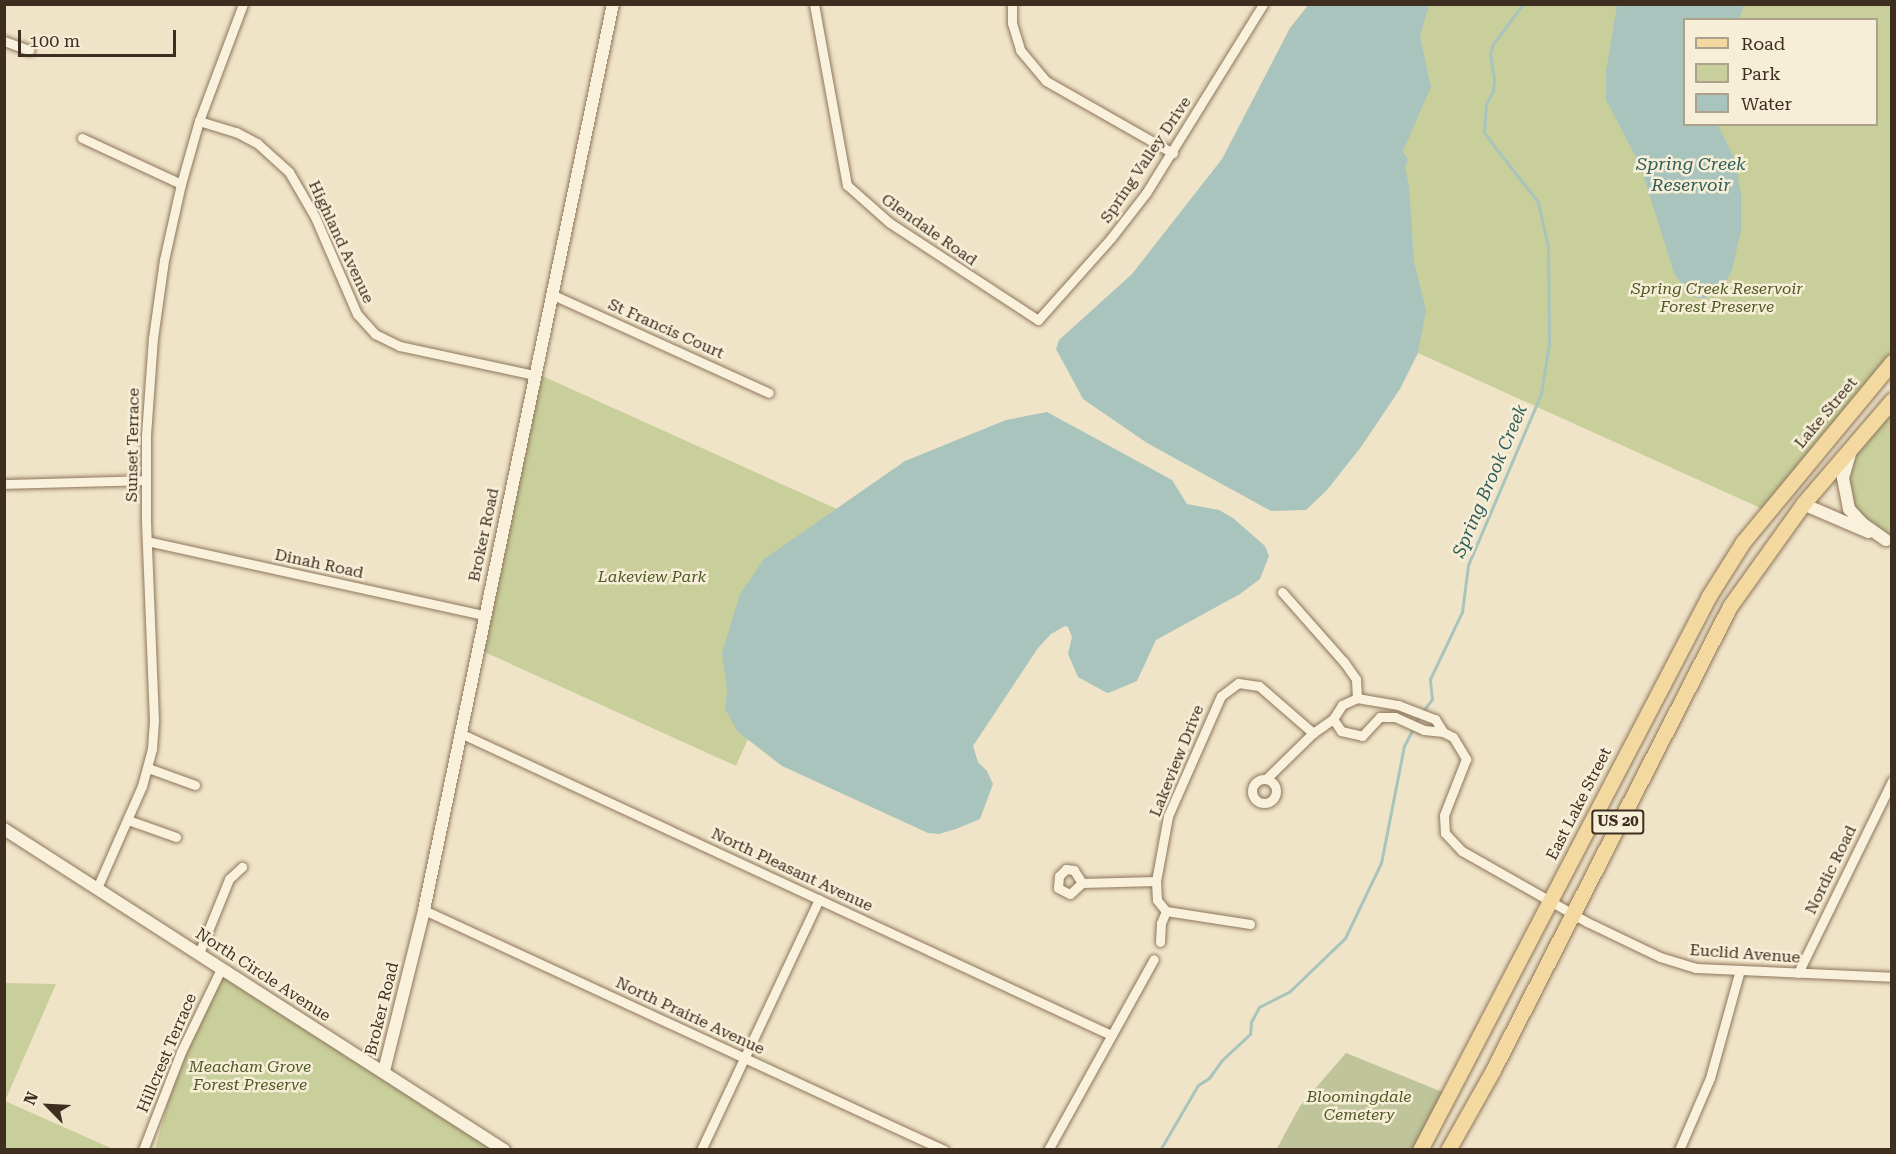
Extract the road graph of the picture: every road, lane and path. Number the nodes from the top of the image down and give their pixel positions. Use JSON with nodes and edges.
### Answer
{"nodes":[{"id":1,"x":243,"y":4,"type":"edge"},
{"id":2,"x":814,"y":4,"type":"edge"},
{"id":3,"x":1012,"y":4,"type":"edge"},
{"id":4,"x":1263,"y":4,"type":"edge"},
{"id":5,"x":609,"y":5,"type":"edge"},
{"id":6,"x":4,"y":41,"type":"edge"},
{"id":7,"x":29,"y":50,"type":"dead end"},
{"id":8,"x":199,"y":121,"type":"junction"},
{"id":9,"x":82,"y":138,"type":"dead end"},
{"id":10,"x":1173,"y":153,"type":"junction"},
{"id":11,"x":181,"y":184,"type":"junction"},
{"id":12,"x":551,"y":294,"type":"junction"},
{"id":13,"x":1038,"y":320,"type":"joint"},
{"id":14,"x":1892,"y":362,"type":"edge"},
{"id":15,"x":534,"y":375,"type":"junction"},
{"id":16,"x":769,"y":393,"type":"dead end"},
{"id":17,"x":1892,"y":400,"type":"edge"},
{"id":18,"x":1852,"y":446,"type":"junction"},
{"id":19,"x":146,"y":480,"type":"junction"},
{"id":20,"x":4,"y":484,"type":"edge"},
{"id":21,"x":1788,"y":487,"type":"junction"},
{"id":22,"x":1803,"y":504,"type":"junction"},
{"id":23,"x":147,"y":541,"type":"junction"},
{"id":24,"x":1889,"y":542,"type":"edge"},
{"id":25,"x":1282,"y":592,"type":"dead end"},
{"id":26,"x":484,"y":615,"type":"junction"},
{"id":27,"x":1358,"y":698,"type":"junction"},
{"id":28,"x":1333,"y":719,"type":"junction"},
{"id":29,"x":1443,"y":732,"type":"junction"},
{"id":30,"x":460,"y":733,"type":"junction"},
{"id":31,"x":1313,"y":733,"type":"junction"},
{"id":32,"x":148,"y":768,"type":"junction"},
{"id":33,"x":1266,"y":779,"type":"dead end"},
{"id":34,"x":1892,"y":781,"type":"edge"},
{"id":35,"x":195,"y":785,"type":"dead end"},
{"id":36,"x":128,"y":820,"type":"junction"},
{"id":37,"x":6,"y":834,"type":"edge"},
{"id":38,"x":176,"y":837,"type":"dead end"},
{"id":39,"x":242,"y":867,"type":"dead end"},
{"id":40,"x":1156,"y":881,"type":"junction"},
{"id":41,"x":1082,"y":883,"type":"dead end"},
{"id":42,"x":97,"y":888,"type":"junction"},
{"id":43,"x":819,"y":899,"type":"junction"},
{"id":44,"x":1549,"y":901,"type":"junction"},
{"id":45,"x":423,"y":910,"type":"junction"},
{"id":46,"x":1166,"y":911,"type":"junction"},
{"id":47,"x":1572,"y":914,"type":"junction"},
{"id":48,"x":1250,"y":924,"type":"dead end"},
{"id":49,"x":1160,"y":942,"type":"dead end"},
{"id":50,"x":199,"y":953,"type":"junction"},
{"id":51,"x":1154,"y":959,"type":"dead end"},
{"id":52,"x":221,"y":969,"type":"junction"},
{"id":53,"x":1740,"y":970,"type":"junction"},
{"id":54,"x":1798,"y":973,"type":"junction"},
{"id":55,"x":1892,"y":976,"type":"edge"},
{"id":56,"x":1111,"y":1035,"type":"junction"},
{"id":57,"x":746,"y":1058,"type":"junction"},
{"id":58,"x":384,"y":1071,"type":"junction"},
{"id":59,"x":143,"y":1149,"type":"edge"},
{"id":60,"x":504,"y":1149,"type":"edge"},
{"id":61,"x":701,"y":1149,"type":"edge"},
{"id":62,"x":944,"y":1149,"type":"edge"},
{"id":63,"x":1048,"y":1149,"type":"edge"},
{"id":64,"x":1420,"y":1149,"type":"edge"},
{"id":65,"x":1448,"y":1149,"type":"edge"},
{"id":66,"x":1679,"y":1149,"type":"edge"}],
"edges":[{"from":1,"to":8,"type":"street","name":"Sunset Terrace"},
{"from":2,"to":13,"type":"street","name":"Glendale Road"},
{"from":3,"to":10,"type":"street"},
{"from":4,"to":10,"type":"street","name":"Spring Valley Drive"},
{"from":5,"to":12,"type":"street","name":"Broker Road"},
{"from":6,"to":7,"type":"street"},
{"from":8,"to":11,"type":"street","name":"Sunset Terrace"},
{"from":8,"to":15,"type":"street","name":"Highland Avenue"},
{"from":9,"to":11,"type":"street"},
{"from":10,"to":13,"type":"street","name":"Spring Valley Drive"},
{"from":11,"to":19,"type":"street","name":"Sunset Terrace"},
{"from":12,"to":15,"type":"street","name":"Broker Road"},
{"from":12,"to":16,"type":"street","name":"St Francis Court"},
{"from":14,"to":21,"type":"main road","name":"Lake Street","number":"US 20"},
{"from":15,"to":26,"type":"street","name":"Broker Road"},
{"from":17,"to":18,"type":"main road","number":"US 20"},
{"from":18,"to":22,"type":"main road","number":"US 20"},
{"from":18,"to":24,"type":"street"},
{"from":19,"to":20,"type":"street"},
{"from":19,"to":23,"type":"street","name":"Sunset Terrace"},
{"from":21,"to":22,"type":"main road"},
{"from":21,"to":44,"type":"main road","name":"East Lake Street","number":"US 20"},
{"from":22,"to":24,"type":"street"},
{"from":22,"to":47,"type":"main road","number":"US 20"},
{"from":23,"to":26,"type":"street","name":"Dinah Road"},
{"from":23,"to":32,"type":"street","name":"Sunset Terrace"},
{"from":25,"to":27,"type":"street"},
{"from":26,"to":30,"type":"street","name":"Broker Road"},
{"from":27,"to":28,"type":"street"},
{"from":27,"to":29,"type":"street"},
{"from":28,"to":29,"type":"street"},
{"from":28,"to":31,"type":"street"},
{"from":29,"to":44,"type":"street"},
{"from":30,"to":43,"type":"street","name":"North Pleasant Avenue"},
{"from":30,"to":45,"type":"street","name":"Broker Road"},
{"from":31,"to":33,"type":"street"},
{"from":31,"to":40,"type":"street","name":"Lakeview Drive"},
{"from":32,"to":35,"type":"street"},
{"from":32,"to":36,"type":"street","name":"Sunset Terrace"},
{"from":34,"to":54,"type":"street","name":"Nordic Road"},
{"from":36,"to":38,"type":"street"},
{"from":36,"to":42,"type":"street","name":"Sunset Terrace"},
{"from":37,"to":42,"type":"street","name":"North Circle Avenue"},
{"from":39,"to":50,"type":"street"},
{"from":40,"to":41,"type":"street"},
{"from":40,"to":46,"type":"street","name":"Lakeview Drive"},
{"from":42,"to":50,"type":"street","name":"North Circle Avenue"},
{"from":43,"to":56,"type":"street","name":"North Pleasant Avenue"},
{"from":43,"to":57,"type":"street"},
{"from":44,"to":47,"type":"street"},
{"from":44,"to":64,"type":"main road","name":"East Lake Street","number":"US 20"},
{"from":45,"to":57,"type":"street","name":"North Prairie Avenue"},
{"from":45,"to":58,"type":"street","name":"Broker Road"},
{"from":46,"to":48,"type":"street"},
{"from":46,"to":49,"type":"street"},
{"from":47,"to":53,"type":"street","name":"Euclid Avenue"},
{"from":47,"to":65,"type":"main road","number":"US 20"},
{"from":50,"to":52,"type":"street","name":"North Circle Avenue"},
{"from":51,"to":56,"type":"street"},
{"from":52,"to":58,"type":"street","name":"North Circle Avenue"},
{"from":52,"to":59,"type":"street","name":"Hillcrest Terrace"},
{"from":53,"to":54,"type":"street","name":"Euclid Avenue"},
{"from":53,"to":66,"type":"street"},
{"from":54,"to":55,"type":"street","name":"Euclid Avenue"},
{"from":56,"to":63,"type":"street"},
{"from":57,"to":61,"type":"street"},
{"from":57,"to":62,"type":"street","name":"North Prairie Avenue"},
{"from":58,"to":60,"type":"street","name":"North Circle Avenue"}]}
